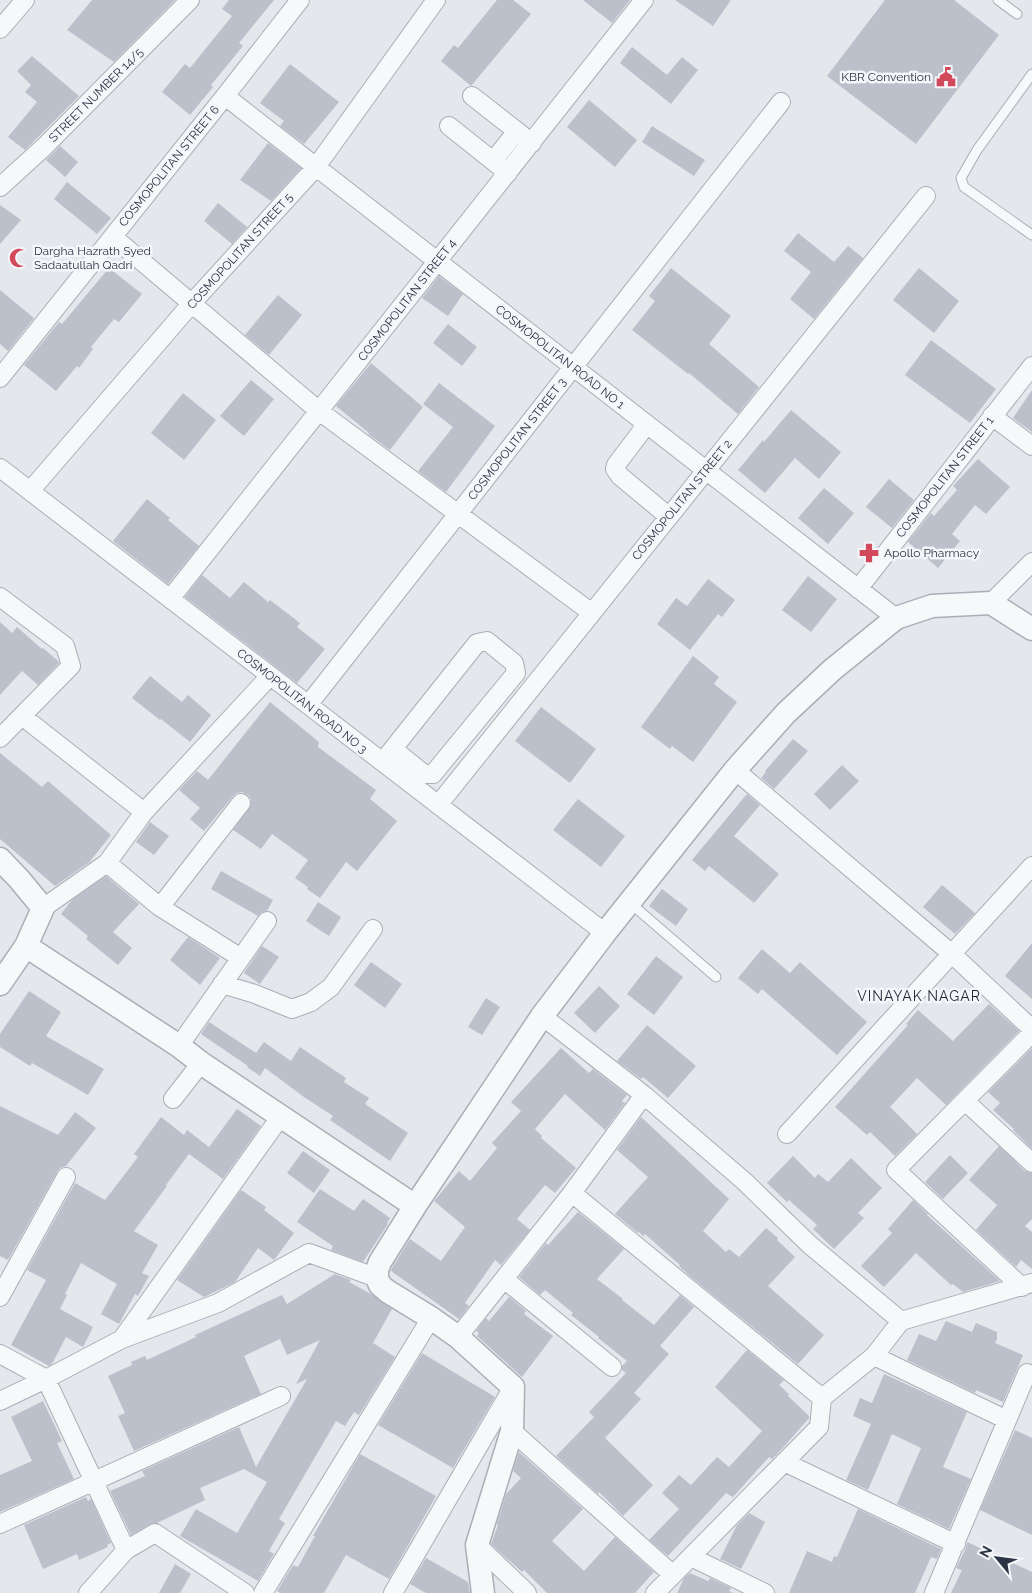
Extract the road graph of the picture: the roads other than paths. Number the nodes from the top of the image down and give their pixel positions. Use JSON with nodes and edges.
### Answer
{"nodes":[{"id":1,"x":25,"y":0,"type":"edge"},
{"id":2,"x":190,"y":0,"type":"edge"},
{"id":3,"x":300,"y":0,"type":"edge"},
{"id":4,"x":436,"y":0,"type":"edge"},
{"id":5,"x":644,"y":0,"type":"edge"},
{"id":6,"x":998,"y":0,"type":"edge"},
{"id":7,"x":1017,"y":14,"type":"dead end"},
{"id":8,"x":0,"y":29,"type":"edge"},
{"id":9,"x":1032,"y":74,"type":"edge"},
{"id":10,"x":225,"y":96,"type":"junction"},
{"id":11,"x":472,"y":96,"type":"dead end"},
{"id":12,"x":781,"y":102,"type":"dead end"},
{"id":13,"x":449,"y":126,"type":"dead end"},
{"id":14,"x":517,"y":131,"type":"junction"},
{"id":15,"x":532,"y":143,"type":"junction"},
{"id":16,"x":493,"y":161,"type":"junction"},
{"id":17,"x":316,"y":167,"type":"junction"},
{"id":18,"x":508,"y":173,"type":"junction"},
{"id":19,"x":0,"y":187,"type":"edge"},
{"id":20,"x":926,"y":196,"type":"dead end"},
{"id":21,"x":1032,"y":235,"type":"edge"},
{"id":22,"x":113,"y":236,"type":"junction"},
{"id":23,"x":438,"y":262,"type":"junction"},
{"id":24,"x":192,"y":303,"type":"junction"},
{"id":25,"x":1032,"y":366,"type":"edge"},
{"id":26,"x":573,"y":367,"type":"junction"},
{"id":27,"x":0,"y":378,"type":"edge"},
{"id":28,"x":320,"y":411,"type":"junction"},
{"id":29,"x":992,"y":416,"type":"junction"},
{"id":30,"x":647,"y":424,"type":"junction"},
{"id":31,"x":1032,"y":446,"type":"edge"},
{"id":32,"x":0,"y":468,"type":"edge"},
{"id":33,"x":706,"y":470,"type":"junction"},
{"id":34,"x":30,"y":491,"type":"junction"},
{"id":35,"x":458,"y":514,"type":"junction"},
{"id":36,"x":668,"y":516,"type":"junction"},
{"id":37,"x":1032,"y":562,"type":"edge"},
{"id":38,"x":858,"y":589,"type":"junction"},
{"id":39,"x":0,"y":597,"type":"edge"},
{"id":40,"x":170,"y":599,"type":"junction"},
{"id":41,"x":991,"y":603,"type":"junction"},
{"id":42,"x":592,"y":613,"type":"junction"},
{"id":43,"x":896,"y":618,"type":"junction"},
{"id":44,"x":1032,"y":629,"type":"edge"},
{"id":45,"x":270,"y":676,"type":"junction"},
{"id":46,"x":308,"y":705,"type":"junction"},
{"id":47,"x":22,"y":716,"type":"junction"},
{"id":48,"x":0,"y":738,"type":"edge"},
{"id":49,"x":388,"y":756,"type":"junction"},
{"id":50,"x":735,"y":770,"type":"junction"},
{"id":51,"x":241,"y":803,"type":"dead end"},
{"id":52,"x":438,"y":805,"type":"junction"},
{"id":53,"x":144,"y":812,"type":"junction"},
{"id":54,"x":0,"y":859,"type":"edge"},
{"id":55,"x":107,"y":863,"type":"junction"},
{"id":56,"x":1032,"y":866,"type":"edge"},
{"id":57,"x":629,"y":902,"type":"junction"},
{"id":58,"x":160,"y":907,"type":"junction"},
{"id":59,"x":43,"y":908,"type":"junction"},
{"id":60,"x":266,"y":921,"type":"dead end"},
{"id":61,"x":373,"y":929,"type":"dead end"},
{"id":62,"x":605,"y":933,"type":"junction"},
{"id":63,"x":26,"y":946,"type":"junction"},
{"id":64,"x":952,"y":954,"type":"junction"},
{"id":65,"x":241,"y":958,"type":"junction"},
{"id":66,"x":716,"y":977,"type":"dead end"},
{"id":67,"x":0,"y":984,"type":"edge"},
{"id":68,"x":222,"y":984,"type":"junction"},
{"id":69,"x":542,"y":1016,"type":"junction"},
{"id":70,"x":1032,"y":1029,"type":"edge"},
{"id":71,"x":1032,"y":1033,"type":"edge"},
{"id":72,"x":179,"y":1046,"type":"junction"},
{"id":73,"x":201,"y":1063,"type":"junction"},
{"id":74,"x":644,"y":1095,"type":"junction"},
{"id":75,"x":173,"y":1098,"type":"dead end"},
{"id":76,"x":965,"y":1101,"type":"junction"},
{"id":77,"x":281,"y":1116,"type":"junction"},
{"id":78,"x":787,"y":1134,"type":"dead end"},
{"id":79,"x":1032,"y":1163,"type":"edge"},
{"id":80,"x":66,"y":1177,"type":"dead end"},
{"id":81,"x":572,"y":1193,"type":"junction"},
{"id":82,"x":415,"y":1206,"type":"junction"},
{"id":83,"x":377,"y":1278,"type":"junction"},
{"id":84,"x":504,"y":1279,"type":"junction"},
{"id":85,"x":1027,"y":1285,"type":"edge"},
{"id":86,"x":0,"y":1297,"type":"edge"},
{"id":87,"x":431,"y":1318,"type":"junction"},
{"id":88,"x":901,"y":1321,"type":"junction"},
{"id":89,"x":458,"y":1338,"type":"junction"},
{"id":90,"x":122,"y":1339,"type":"junction"},
{"id":91,"x":0,"y":1354,"type":"edge"},
{"id":92,"x":874,"y":1356,"type":"junction"},
{"id":93,"x":612,"y":1366,"type":"dead end"},
{"id":94,"x":1027,"y":1373,"type":"dead end"},
{"id":95,"x":46,"y":1379,"type":"junction"},
{"id":96,"x":513,"y":1387,"type":"junction"},
{"id":97,"x":281,"y":1396,"type":"dead end"},
{"id":98,"x":822,"y":1398,"type":"junction"},
{"id":99,"x":0,"y":1400,"type":"edge"},
{"id":100,"x":1007,"y":1420,"type":"junction"},
{"id":101,"x":512,"y":1430,"type":"junction"},
{"id":102,"x":784,"y":1462,"type":"junction"},
{"id":103,"x":93,"y":1481,"type":"junction"},
{"id":104,"x":0,"y":1524,"type":"edge"},
{"id":105,"x":956,"y":1544,"type":"junction"},
{"id":106,"x":477,"y":1545,"type":"junction"},
{"id":107,"x":126,"y":1550,"type":"junction"},
{"id":108,"x":691,"y":1557,"type":"junction"},
{"id":109,"x":672,"y":1574,"type":"junction"},
{"id":110,"x":400,"y":1589,"type":"edge"},
{"id":111,"x":88,"y":1593,"type":"edge"},
{"id":112,"x":245,"y":1593,"type":"edge"},
{"id":113,"x":263,"y":1593,"type":"edge"},
{"id":114,"x":483,"y":1593,"type":"edge"},
{"id":115,"x":527,"y":1593,"type":"edge"},
{"id":116,"x":654,"y":1593,"type":"edge"},
{"id":117,"x":765,"y":1593,"type":"edge"},
{"id":118,"x":934,"y":1593,"type":"edge"}],
"edges":[{"from":1,"to":8,"type":"street"},
{"from":2,"to":19,"type":"street","name":"STREET NUMBER 14/5"},
{"from":3,"to":10,"type":"street","name":"COSMOPOLITAN STREET 6"},
{"from":4,"to":17,"type":"street","name":"COSMOPOLITAN STREET 5"},
{"from":5,"to":15,"type":"street","name":"COSMOPOLITAN STREET 4"},
{"from":6,"to":7,"type":"lane"},
{"from":9,"to":21,"type":"lane"},
{"from":10,"to":17,"type":"street","name":"COSMOPOLITAN ROAD NO 1"},
{"from":10,"to":22,"type":"street","name":"COSMOPOLITAN STREET 6"},
{"from":11,"to":14,"type":"street"},
{"from":12,"to":26,"type":"street","name":"COSMOPOLITAN STREET 3"},
{"from":13,"to":16,"type":"street"},
{"from":14,"to":15,"type":"street"},
{"from":14,"to":16,"type":"street"},
{"from":15,"to":18,"type":"street","name":"COSMOPOLITAN STREET 4"},
{"from":16,"to":18,"type":"street"},
{"from":17,"to":23,"type":"street","name":"COSMOPOLITAN ROAD NO 1"},
{"from":17,"to":24,"type":"street","name":"COSMOPOLITAN STREET 5"},
{"from":18,"to":23,"type":"street","name":"COSMOPOLITAN STREET 4"},
{"from":20,"to":33,"type":"street","name":"COSMOPOLITAN STREET 2"},
{"from":22,"to":24,"type":"street"},
{"from":22,"to":27,"type":"street","name":"COSMOPOLITAN STREET 6"},
{"from":23,"to":26,"type":"street","name":"COSMOPOLITAN ROAD NO 1"},
{"from":23,"to":28,"type":"street","name":"COSMOPOLITAN STREET 4"},
{"from":24,"to":28,"type":"street"},
{"from":24,"to":34,"type":"street","name":"COSMOPOLITAN STREET 5"},
{"from":25,"to":29,"type":"street","name":"COSMOPOLITAN STREET 1"},
{"from":26,"to":30,"type":"street","name":"COSMOPOLITAN ROAD NO 1"},
{"from":26,"to":35,"type":"street","name":"COSMOPOLITAN STREET 3"},
{"from":28,"to":35,"type":"street"},
{"from":28,"to":40,"type":"street","name":"COSMOPOLITAN STREET 4"},
{"from":29,"to":31,"type":"street"},
{"from":29,"to":38,"type":"street","name":"COSMOPOLITAN STREET 1"},
{"from":30,"to":33,"type":"street","name":"COSMOPOLITAN ROAD NO 1"},
{"from":30,"to":36,"type":"street"},
{"from":32,"to":34,"type":"street","name":"COSMOPOLITAN ROAD NO 3"},
{"from":33,"to":36,"type":"street","name":"COSMOPOLITAN STREET 2"},
{"from":33,"to":38,"type":"street","name":"COSMOPOLITAN ROAD NO 1"},
{"from":34,"to":40,"type":"street","name":"COSMOPOLITAN ROAD NO 3"},
{"from":35,"to":42,"type":"street"},
{"from":35,"to":46,"type":"street","name":"COSMOPOLITAN STREET 3"},
{"from":36,"to":42,"type":"street","name":"COSMOPOLITAN STREET 2"},
{"from":37,"to":41,"type":"street"},
{"from":38,"to":43,"type":"street","name":"COSMOPOLITAN ROAD NO 1"},
{"from":39,"to":47,"type":"street"},
{"from":40,"to":45,"type":"street","name":"COSMOPOLITAN ROAD NO 3"},
{"from":41,"to":43,"type":"street"},
{"from":41,"to":44,"type":"street"},
{"from":42,"to":52,"type":"street","name":"COSMOPOLITAN STREET 2"},
{"from":43,"to":50,"type":"street"},
{"from":45,"to":46,"type":"street","name":"COSMOPOLITAN ROAD NO 3"},
{"from":45,"to":53,"type":"street"},
{"from":46,"to":49,"type":"street","name":"COSMOPOLITAN ROAD NO 3"},
{"from":47,"to":48,"type":"street"},
{"from":47,"to":53,"type":"street"},
{"from":49,"to":49,"type":"street"},
{"from":49,"to":52,"type":"street","name":"COSMOPOLITAN ROAD NO 3"},
{"from":50,"to":57,"type":"street"},
{"from":50,"to":64,"type":"street"},
{"from":51,"to":58,"type":"street"},
{"from":52,"to":62,"type":"street","name":"COSMOPOLITAN ROAD NO 3"},
{"from":53,"to":55,"type":"street"},
{"from":54,"to":59,"type":"street"},
{"from":55,"to":58,"type":"street"},
{"from":55,"to":59,"type":"street"},
{"from":56,"to":64,"type":"street"},
{"from":57,"to":62,"type":"street"},
{"from":57,"to":66,"type":"lane"},
{"from":58,"to":65,"type":"street"},
{"from":59,"to":63,"type":"street"},
{"from":60,"to":65,"type":"street"},
{"from":61,"to":68,"type":"street"},
{"from":62,"to":69,"type":"street"},
{"from":63,"to":67,"type":"street"},
{"from":63,"to":72,"type":"street"},
{"from":64,"to":70,"type":"street"},
{"from":64,"to":78,"type":"street"},
{"from":65,"to":68,"type":"street"},
{"from":68,"to":72,"type":"street"},
{"from":69,"to":74,"type":"street"},
{"from":69,"to":82,"type":"street"},
{"from":71,"to":76,"type":"street"},
{"from":72,"to":73,"type":"street"},
{"from":73,"to":75,"type":"street"},
{"from":73,"to":77,"type":"street"},
{"from":74,"to":81,"type":"street"},
{"from":74,"to":88,"type":"street"},
{"from":76,"to":79,"type":"street"},
{"from":76,"to":85,"type":"street"},
{"from":77,"to":82,"type":"street"},
{"from":77,"to":90,"type":"street"},
{"from":80,"to":86,"type":"street"},
{"from":81,"to":84,"type":"street"},
{"from":81,"to":98,"type":"street"},
{"from":82,"to":83,"type":"street"},
{"from":83,"to":87,"type":"street"},
{"from":83,"to":90,"type":"street"},
{"from":84,"to":89,"type":"street"},
{"from":84,"to":93,"type":"street"},
{"from":85,"to":88,"type":"street"},
{"from":87,"to":89,"type":"street"},
{"from":87,"to":113,"type":"street"},
{"from":88,"to":92,"type":"street"},
{"from":89,"to":96,"type":"street"},
{"from":90,"to":95,"type":"street"},
{"from":91,"to":95,"type":"street"},
{"from":92,"to":98,"type":"street"},
{"from":92,"to":100,"type":"street"},
{"from":94,"to":100,"type":"street"},
{"from":95,"to":99,"type":"street"},
{"from":95,"to":103,"type":"street"},
{"from":96,"to":101,"type":"street"},
{"from":96,"to":110,"type":"street"},
{"from":97,"to":103,"type":"street"},
{"from":98,"to":102,"type":"street"},
{"from":100,"to":105,"type":"street"},
{"from":101,"to":106,"type":"street"},
{"from":101,"to":109,"type":"street"},
{"from":102,"to":105,"type":"street"},
{"from":102,"to":108,"type":"street"},
{"from":103,"to":104,"type":"street"},
{"from":103,"to":107,"type":"street"},
{"from":105,"to":118,"type":"street"},
{"from":106,"to":114,"type":"street"},
{"from":106,"to":115,"type":"street"},
{"from":107,"to":111,"type":"street"},
{"from":107,"to":112,"type":"street"},
{"from":108,"to":109,"type":"street"},
{"from":108,"to":117,"type":"street"},
{"from":109,"to":116,"type":"street"}]}
